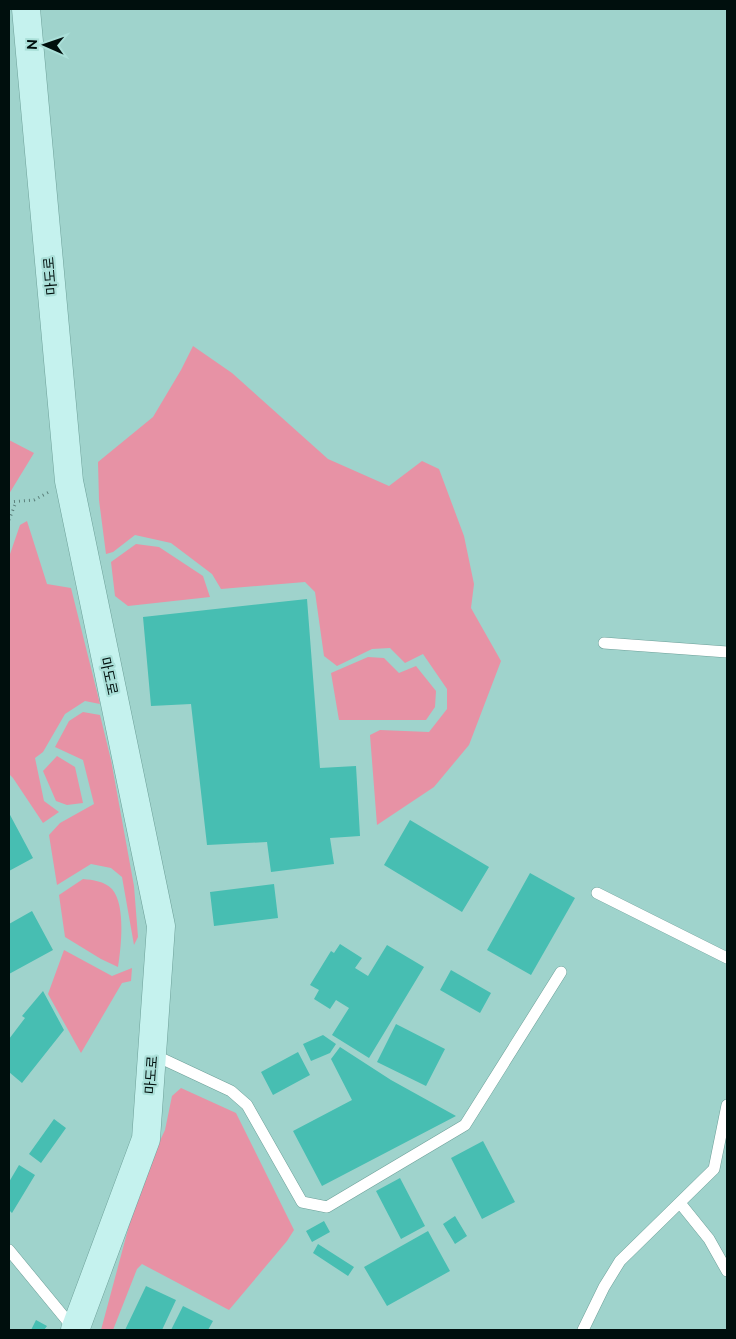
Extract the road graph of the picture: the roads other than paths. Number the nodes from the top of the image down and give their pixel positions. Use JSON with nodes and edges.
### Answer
{"nodes":[{"id":1,"x":26,"y":9,"type":"edge"},
{"id":2,"x":604,"y":643,"type":"dead end"},
{"id":3,"x":727,"y":652,"type":"edge"},
{"id":4,"x":597,"y":893,"type":"dead end"},
{"id":5,"x":727,"y":958,"type":"edge"},
{"id":6,"x":561,"y":972,"type":"dead end"},
{"id":7,"x":152,"y":1054,"type":"junction"},
{"id":8,"x":727,"y":1105,"type":"edge"},
{"id":9,"x":680,"y":1203,"type":"junction"},
{"id":10,"x":9,"y":1250,"type":"edge"},
{"id":11,"x":727,"y":1271,"type":"edge"},
{"id":12,"x":75,"y":1330,"type":"edge"},
{"id":13,"x":583,"y":1330,"type":"edge"}],
"edges":[{"from":1,"to":7,"type":"main road","name":"마도로"},
{"from":2,"to":3,"type":"lane"},
{"from":4,"to":5,"type":"lane"},
{"from":6,"to":7,"type":"lane"},
{"from":7,"to":12,"type":"main road","name":"마도로"},
{"from":8,"to":9,"type":"lane"},
{"from":9,"to":11,"type":"lane"},
{"from":9,"to":13,"type":"lane"},
{"from":10,"to":12,"type":"lane"}]}
